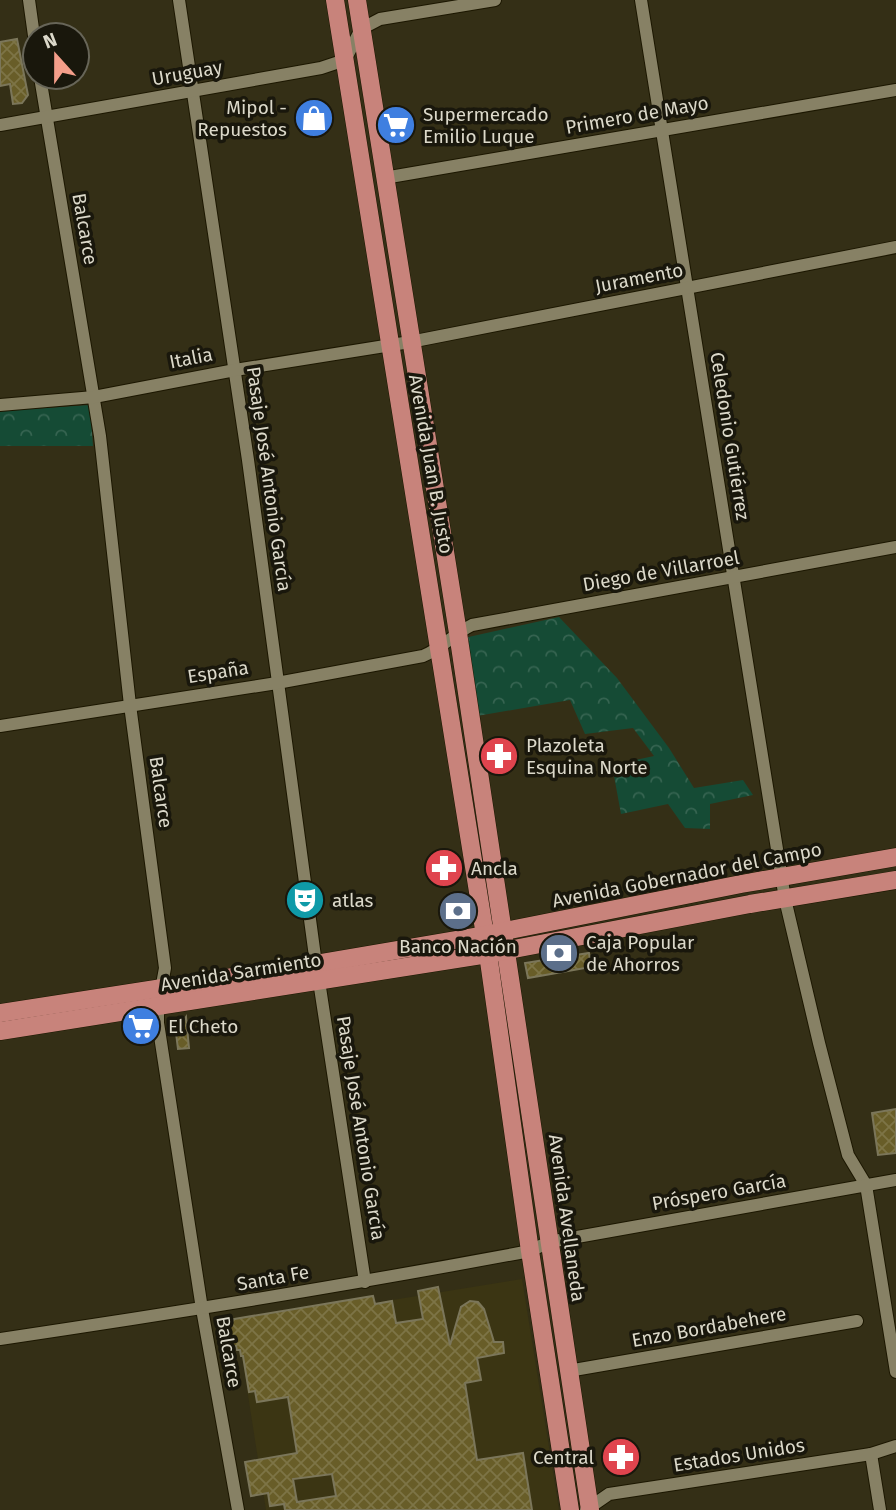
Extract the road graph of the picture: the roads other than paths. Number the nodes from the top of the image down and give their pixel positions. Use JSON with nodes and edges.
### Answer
{"nodes":[{"id":1,"x":29,"y":0,"type":"edge"},
{"id":2,"x":179,"y":0,"type":"edge"},
{"id":3,"x":335,"y":0,"type":"edge"},
{"id":4,"x":357,"y":0,"type":"edge"},
{"id":5,"x":495,"y":0,"type":"edge"},
{"id":6,"x":641,"y":0,"type":"edge"},
{"id":7,"x":32,"y":21,"type":"edge"},
{"id":8,"x":361,"y":29,"type":"junction"},
{"id":9,"x":345,"y":60,"type":"junction"},
{"id":10,"x":896,"y":90,"type":"edge"},
{"id":11,"x":42,"y":91,"type":"edge"},
{"id":12,"x":193,"y":92,"type":"junction"},
{"id":13,"x":46,"y":118,"type":"junction"},
{"id":14,"x":0,"y":125,"type":"edge"},
{"id":15,"x":662,"y":130,"type":"junction"},
{"id":16,"x":384,"y":178,"type":"junction"},
{"id":17,"x":896,"y":247,"type":"edge"},
{"id":18,"x":687,"y":289,"type":"junction"},
{"id":19,"x":410,"y":342,"type":"junction"},
{"id":20,"x":389,"y":345,"type":"junction"},
{"id":21,"x":235,"y":370,"type":"junction"},
{"id":22,"x":94,"y":397,"type":"junction"},
{"id":23,"x":0,"y":405,"type":"edge"},
{"id":24,"x":896,"y":547,"type":"edge"},
{"id":25,"x":733,"y":578,"type":"junction"},
{"id":26,"x":458,"y":633,"type":"junction"},
{"id":27,"x":439,"y":649,"type":"junction"},
{"id":28,"x":277,"y":683,"type":"junction"},
{"id":29,"x":130,"y":705,"type":"junction"},
{"id":30,"x":0,"y":726,"type":"edge"},
{"id":31,"x":896,"y":857,"type":"edge"},
{"id":32,"x":781,"y":878,"type":"junction"},
{"id":33,"x":896,"y":880,"type":"edge"},
{"id":34,"x":785,"y":899,"type":"junction"},
{"id":35,"x":494,"y":933,"type":"junction"},
{"id":36,"x":497,"y":953,"type":"junction"},
{"id":37,"x":317,"y":973,"type":"junction"},
{"id":38,"x":162,"y":987,"type":"junction"},
{"id":39,"x":158,"y":1006,"type":"junction"},
{"id":40,"x":0,"y":1013,"type":"edge"},
{"id":41,"x":0,"y":1031,"type":"edge"},
{"id":42,"x":896,"y":1180,"type":"edge"},
{"id":43,"x":866,"y":1185,"type":"junction"},
{"id":44,"x":549,"y":1242,"type":"junction"},
{"id":45,"x":530,"y":1251,"type":"junction"},
{"id":46,"x":365,"y":1282,"type":"junction"},
{"id":47,"x":202,"y":1309,"type":"junction"},
{"id":48,"x":857,"y":1321,"type":"dead end"},
{"id":49,"x":0,"y":1339,"type":"edge"},
{"id":50,"x":568,"y":1371,"type":"junction"},
{"id":51,"x":896,"y":1372,"type":"edge"},
{"id":52,"x":896,"y":1446,"type":"edge"},
{"id":53,"x":871,"y":1454,"type":"junction"},
{"id":54,"x":588,"y":1509,"type":"edge"},
{"id":55,"x":238,"y":1510,"type":"edge"},
{"id":56,"x":570,"y":1510,"type":"edge"},
{"id":57,"x":880,"y":1510,"type":"edge"}],
"edges":[{"from":1,"to":7,"type":"street"},
{"from":2,"to":12,"type":"street","name":"Pasaje José Antonio García"},
{"from":3,"to":9,"type":"main road","name":"Avenida Juan B. Justo"},
{"from":4,"to":8,"type":"main road","name":"Avenida Juan B. Justo"},
{"from":5,"to":8,"type":"street"},
{"from":6,"to":15,"type":"street","name":"Celedonio Gutiérrez"},
{"from":8,"to":9,"type":"street"},
{"from":8,"to":16,"type":"main road","name":"Avenida Juan B. Justo"},
{"from":9,"to":12,"type":"street","name":"Uruguay"},
{"from":9,"to":20,"type":"main road","name":"Avenida Juan B. Justo"},
{"from":10,"to":15,"type":"street","name":"Primero de Mayo"},
{"from":11,"to":13,"type":"street","name":"Balcarce"},
{"from":12,"to":13,"type":"street","name":"Uruguay"},
{"from":12,"to":21,"type":"street","name":"Pasaje José Antonio García"},
{"from":13,"to":14,"type":"street","name":"Uruguay"},
{"from":13,"to":22,"type":"street","name":"Balcarce"},
{"from":15,"to":16,"type":"street","name":"Primero de Mayo"},
{"from":15,"to":18,"type":"street","name":"Celedonio Gutiérrez"},
{"from":16,"to":19,"type":"main road","name":"Avenida Juan B. Justo"},
{"from":17,"to":18,"type":"street","name":"Juramento"},
{"from":18,"to":19,"type":"street","name":"Juramento"},
{"from":18,"to":25,"type":"street","name":"Celedonio Gutiérrez"},
{"from":19,"to":20,"type":"street","name":"Juramento"},
{"from":19,"to":26,"type":"main road","name":"Avenida Juan B. Justo"},
{"from":20,"to":21,"type":"street","name":"Italia"},
{"from":20,"to":27,"type":"main road","name":"Avenida Juan B. Justo"},
{"from":21,"to":22,"type":"street","name":"Italia"},
{"from":21,"to":28,"type":"street","name":"Pasaje José Antonio García"},
{"from":22,"to":23,"type":"street","name":"Italia"},
{"from":22,"to":29,"type":"street","name":"Balcarce"},
{"from":24,"to":25,"type":"street","name":"Diego de Villarroel"},
{"from":25,"to":26,"type":"street","name":"Diego de Villarroel"},
{"from":25,"to":32,"type":"street","name":"Celedonio Gutiérrez"},
{"from":26,"to":27,"type":"street","name":"Diego de Villarroel"},
{"from":26,"to":35,"type":"main road","name":"Avenida Juan B. Justo"},
{"from":27,"to":28,"type":"street","name":"España"},
{"from":27,"to":35,"type":"main road","name":"Avenida Juan B. Justo"},
{"from":28,"to":29,"type":"street","name":"España"},
{"from":28,"to":37,"type":"street","name":"Pasaje José Antonio García"},
{"from":29,"to":30,"type":"street","name":"España"},
{"from":29,"to":38,"type":"street","name":"Balcarce"},
{"from":31,"to":32,"type":"main road","name":"Avenida Gobernador del Campo"},
{"from":32,"to":34,"type":"street","name":"Celedonio Gutiérrez"},
{"from":32,"to":35,"type":"main road","name":"Avenida Gobernador del Campo"},
{"from":33,"to":34,"type":"main road","name":"Avenida Gobernador del Campo"},
{"from":34,"to":36,"type":"main road","name":"Avenida Gobernador del Campo"},
{"from":34,"to":43,"type":"street","name":"Celedonio Gutiérrez"},
{"from":35,"to":36,"type":"main road","name":"Avenida Avellaneda"},
{"from":35,"to":37,"type":"main road","name":"Avenida Sarmiento"},
{"from":36,"to":37,"type":"main road","name":"Avenida Sarmiento"},
{"from":36,"to":44,"type":"main road","name":"Avenida Avellaneda"},
{"from":36,"to":45,"type":"main road","name":"Avenida Avellaneda"},
{"from":37,"to":38,"type":"main road","name":"Avenida Sarmiento"},
{"from":37,"to":39,"type":"main road","name":"Avenida Sarmiento"},
{"from":37,"to":46,"type":"street","name":"Pasaje José Antonio García"},
{"from":38,"to":39,"type":"street","name":"Balcarce"},
{"from":38,"to":40,"type":"main road","name":"Avenida Sarmiento"},
{"from":39,"to":41,"type":"main road","name":"Avenida Sarmiento"},
{"from":39,"to":47,"type":"street","name":"Balcarce"},
{"from":42,"to":43,"type":"street","name":"Próspero García"},
{"from":43,"to":44,"type":"street","name":"Próspero García"},
{"from":43,"to":51,"type":"street"},
{"from":44,"to":45,"type":"street","name":"Santa Fe"},
{"from":44,"to":50,"type":"main road","name":"Avenida Avellaneda"},
{"from":45,"to":46,"type":"street","name":"Santa Fe"},
{"from":45,"to":56,"type":"main road","name":"Avenida Avellaneda"},
{"from":46,"to":47,"type":"street","name":"Santa Fe"},
{"from":47,"to":49,"type":"street","name":"Santa Fe"},
{"from":47,"to":55,"type":"street","name":"Balcarce"},
{"from":48,"to":50,"type":"street","name":"Enzo Bordabehere"},
{"from":50,"to":54,"type":"main road","name":"Avenida Avellaneda"},
{"from":52,"to":53,"type":"street","name":"Estados Unidos"},
{"from":53,"to":54,"type":"street","name":"Estados Unidos"},
{"from":53,"to":57,"type":"street"}]}
